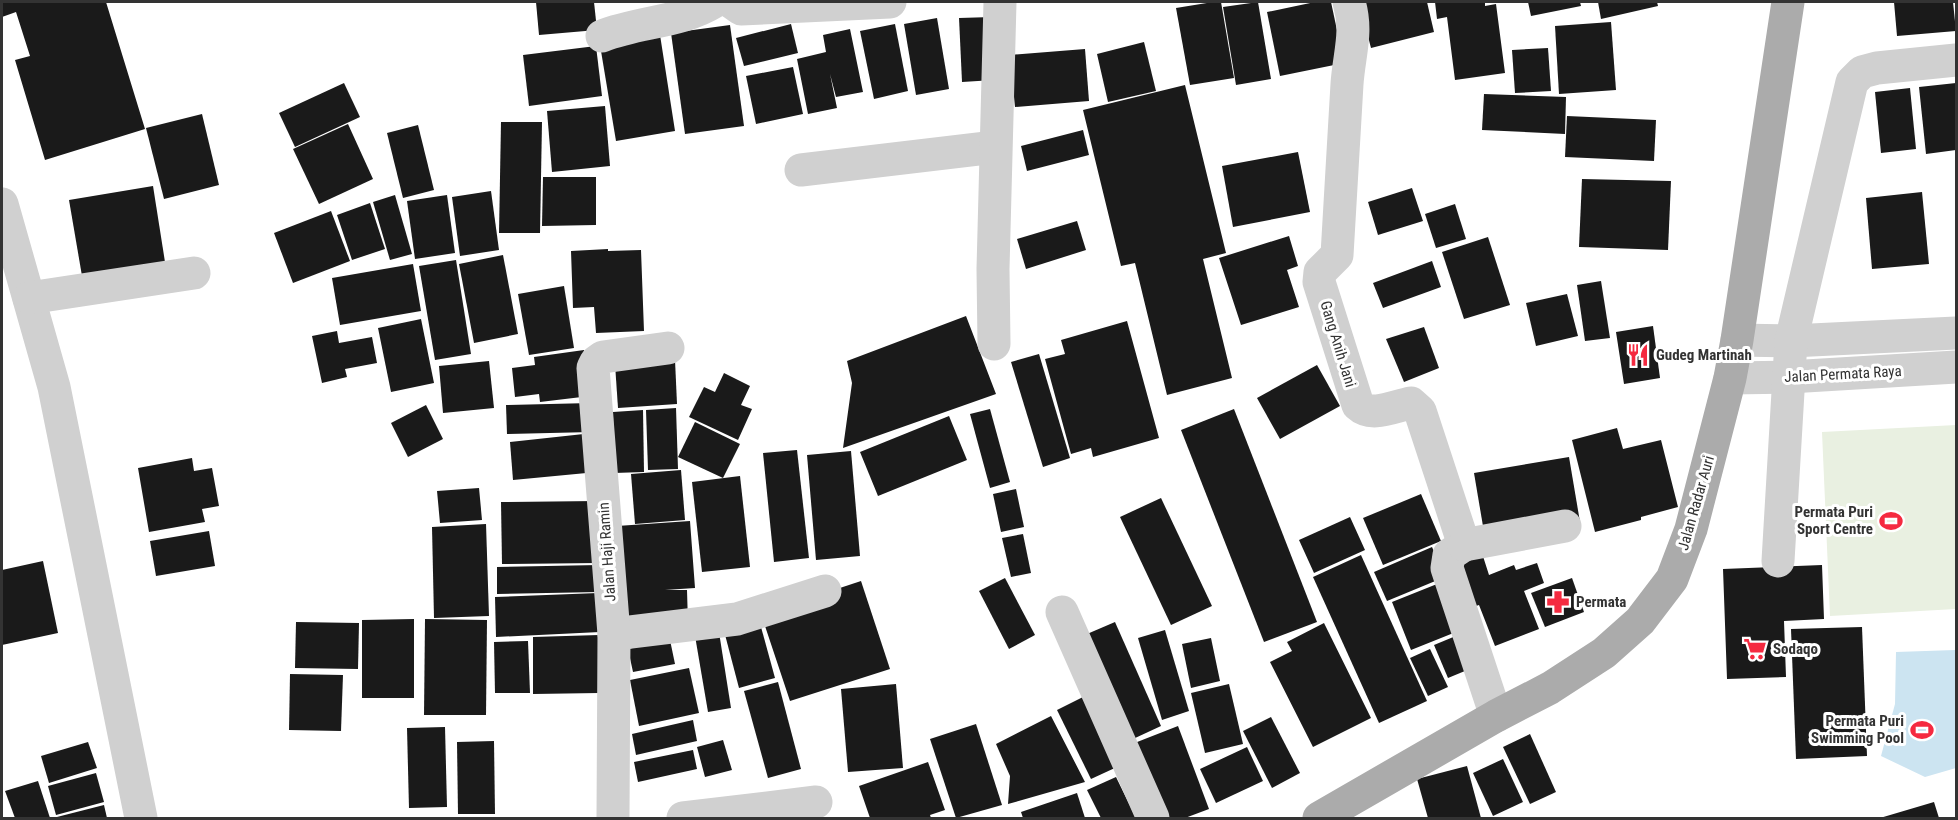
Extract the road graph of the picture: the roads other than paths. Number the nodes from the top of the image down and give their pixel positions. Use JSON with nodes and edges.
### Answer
{"nodes":[{"id":1,"x":714,"y":2,"type":"edge"},
{"id":2,"x":732,"y":2,"type":"edge"},
{"id":3,"x":890,"y":2,"type":"edge"},
{"id":4,"x":1000,"y":2,"type":"edge"},
{"id":5,"x":1349,"y":2,"type":"edge"},
{"id":6,"x":1788,"y":2,"type":"edge"},
{"id":7,"x":602,"y":36,"type":"dead end"},
{"id":8,"x":1956,"y":60,"type":"edge"},
{"id":9,"x":995,"y":147,"type":"junction"},
{"id":10,"x":801,"y":170,"type":"dead end"},
{"id":11,"x":2,"y":204,"type":"edge"},
{"id":12,"x":194,"y":273,"type":"dead end"},
{"id":13,"x":28,"y":298,"type":"junction"},
{"id":14,"x":1956,"y":333,"type":"edge"},
{"id":15,"x":1737,"y":340,"type":"junction"},
{"id":16,"x":1791,"y":341,"type":"junction"},
{"id":17,"x":994,"y":344,"type":"dead end"},
{"id":18,"x":668,"y":348,"type":"dead end"},
{"id":19,"x":1956,"y":367,"type":"edge"},
{"id":20,"x":1789,"y":377,"type":"junction"},
{"id":21,"x":1730,"y":378,"type":"junction"},
{"id":22,"x":1565,"y":526,"type":"dead end"},
{"id":23,"x":1464,"y":545,"type":"junction"},
{"id":24,"x":1778,"y":561,"type":"dead end"},
{"id":25,"x":825,"y":591,"type":"dead end"},
{"id":26,"x":1062,"y":612,"type":"dead end"},
{"id":27,"x":614,"y":634,"type":"junction"},
{"id":28,"x":1496,"y":716,"type":"junction"},
{"id":29,"x":816,"y":802,"type":"dead end"},
{"id":30,"x":1354,"y":809,"type":"edge"},
{"id":31,"x":141,"y":819,"type":"edge"},
{"id":32,"x":613,"y":819,"type":"edge"},
{"id":33,"x":683,"y":819,"type":"edge"},
{"id":34,"x":1153,"y":819,"type":"edge"},
{"id":35,"x":1319,"y":819,"type":"edge"}],
"edges":[{"from":1,"to":7,"type":"street"},
{"from":2,"to":3,"type":"street"},
{"from":4,"to":9,"type":"street"},
{"from":5,"to":23,"type":"street","name":"Gang Anih Jani"},
{"from":6,"to":15,"type":"main road","name":"Jalan Radar Auri"},
{"from":8,"to":16,"type":"street"},
{"from":9,"to":10,"type":"street"},
{"from":9,"to":17,"type":"street"},
{"from":11,"to":13,"type":"street"},
{"from":12,"to":13,"type":"street"},
{"from":13,"to":31,"type":"street"},
{"from":14,"to":16,"type":"street"},
{"from":15,"to":16,"type":"street"},
{"from":15,"to":21,"type":"main road","name":"Jalan Radar Auri"},
{"from":16,"to":20,"type":"street"},
{"from":18,"to":27,"type":"street","name":"Jalan Haji Ramin"},
{"from":19,"to":20,"type":"street","name":"Jalan Permata Raya"},
{"from":20,"to":21,"type":"street","name":"Jalan Permata Raya"},
{"from":20,"to":24,"type":"street"},
{"from":21,"to":28,"type":"main road","name":"Jalan Radar Auri"},
{"from":22,"to":23,"type":"street"},
{"from":23,"to":28,"type":"street"},
{"from":25,"to":27,"type":"street"},
{"from":26,"to":34,"type":"street"},
{"from":27,"to":32,"type":"street","name":"Jalan Haji Ramin"},
{"from":28,"to":30,"type":"main road","name":"Jalan Radar Auri"},
{"from":29,"to":33,"type":"street"},
{"from":30,"to":35,"type":"main road","name":"Jalan Radar Auri"}]}
